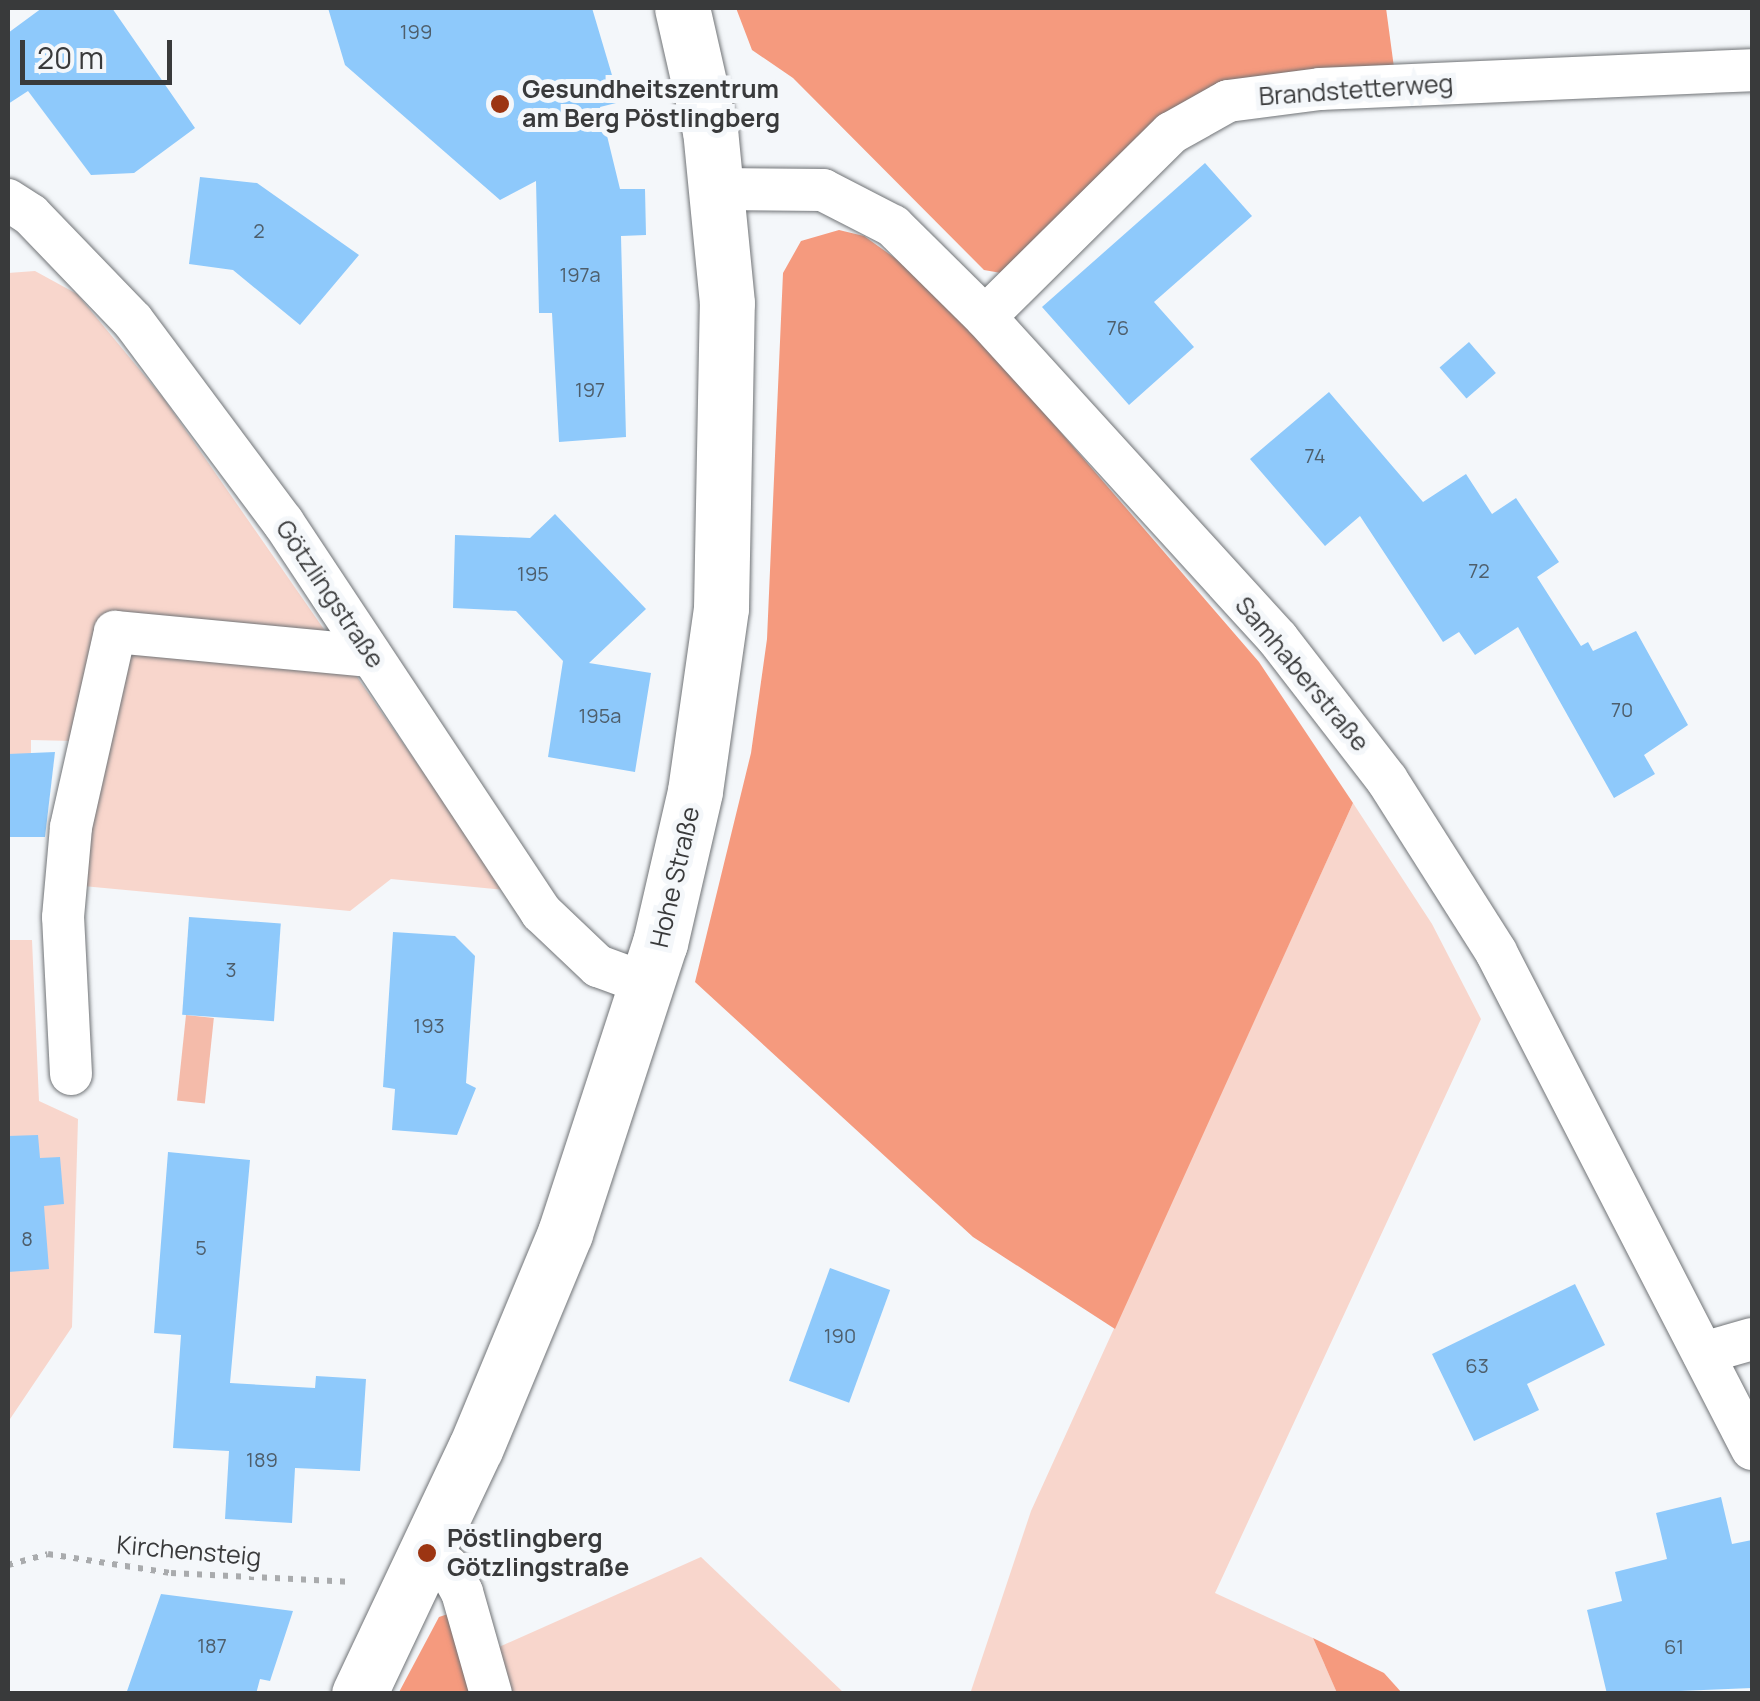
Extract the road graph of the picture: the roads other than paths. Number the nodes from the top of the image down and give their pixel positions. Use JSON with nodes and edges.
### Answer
{"nodes":[{"id":1,"x":682,"y":8,"type":"edge"},
{"id":2,"x":1752,"y":70,"type":"edge"},
{"id":3,"x":718,"y":189,"type":"junction"},
{"id":4,"x":15,"y":216,"type":"edge"},
{"id":5,"x":985,"y":317,"type":"junction"},
{"id":6,"x":372,"y":656,"type":"junction"},
{"id":7,"x":648,"y":984,"type":"junction"},
{"id":8,"x":70,"y":1074,"type":"dead end"},
{"id":9,"x":1752,"y":1339,"type":"edge"},
{"id":10,"x":1704,"y":1352,"type":"junction"},
{"id":11,"x":1752,"y":1449,"type":"edge"},
{"id":12,"x":427,"y":1553,"type":"junction"},
{"id":13,"x":359,"y":1694,"type":"edge"},
{"id":14,"x":491,"y":1694,"type":"edge"}],
"edges":[{"from":1,"to":3,"type":"main road","name":"Hohe Straße"},
{"from":2,"to":5,"type":"street","name":"Brandstetterweg"},
{"from":3,"to":5,"type":"street","name":"Samhaberstraße"},
{"from":3,"to":7,"type":"main road","name":"Hohe Straße"},
{"from":4,"to":6,"type":"street","name":"Götzlingstraße"},
{"from":5,"to":10,"type":"street","name":"Samhaberstraße"},
{"from":6,"to":7,"type":"street","name":"Götzlingstraße"},
{"from":6,"to":8,"type":"street"},
{"from":7,"to":12,"type":"main road","name":"Hohe Straße"},
{"from":9,"to":10,"type":"street"},
{"from":10,"to":11,"type":"street","name":"Samhaberstraße"},
{"from":12,"to":13,"type":"main road","name":"Hohe Straße"},
{"from":12,"to":14,"type":"street"}]}
